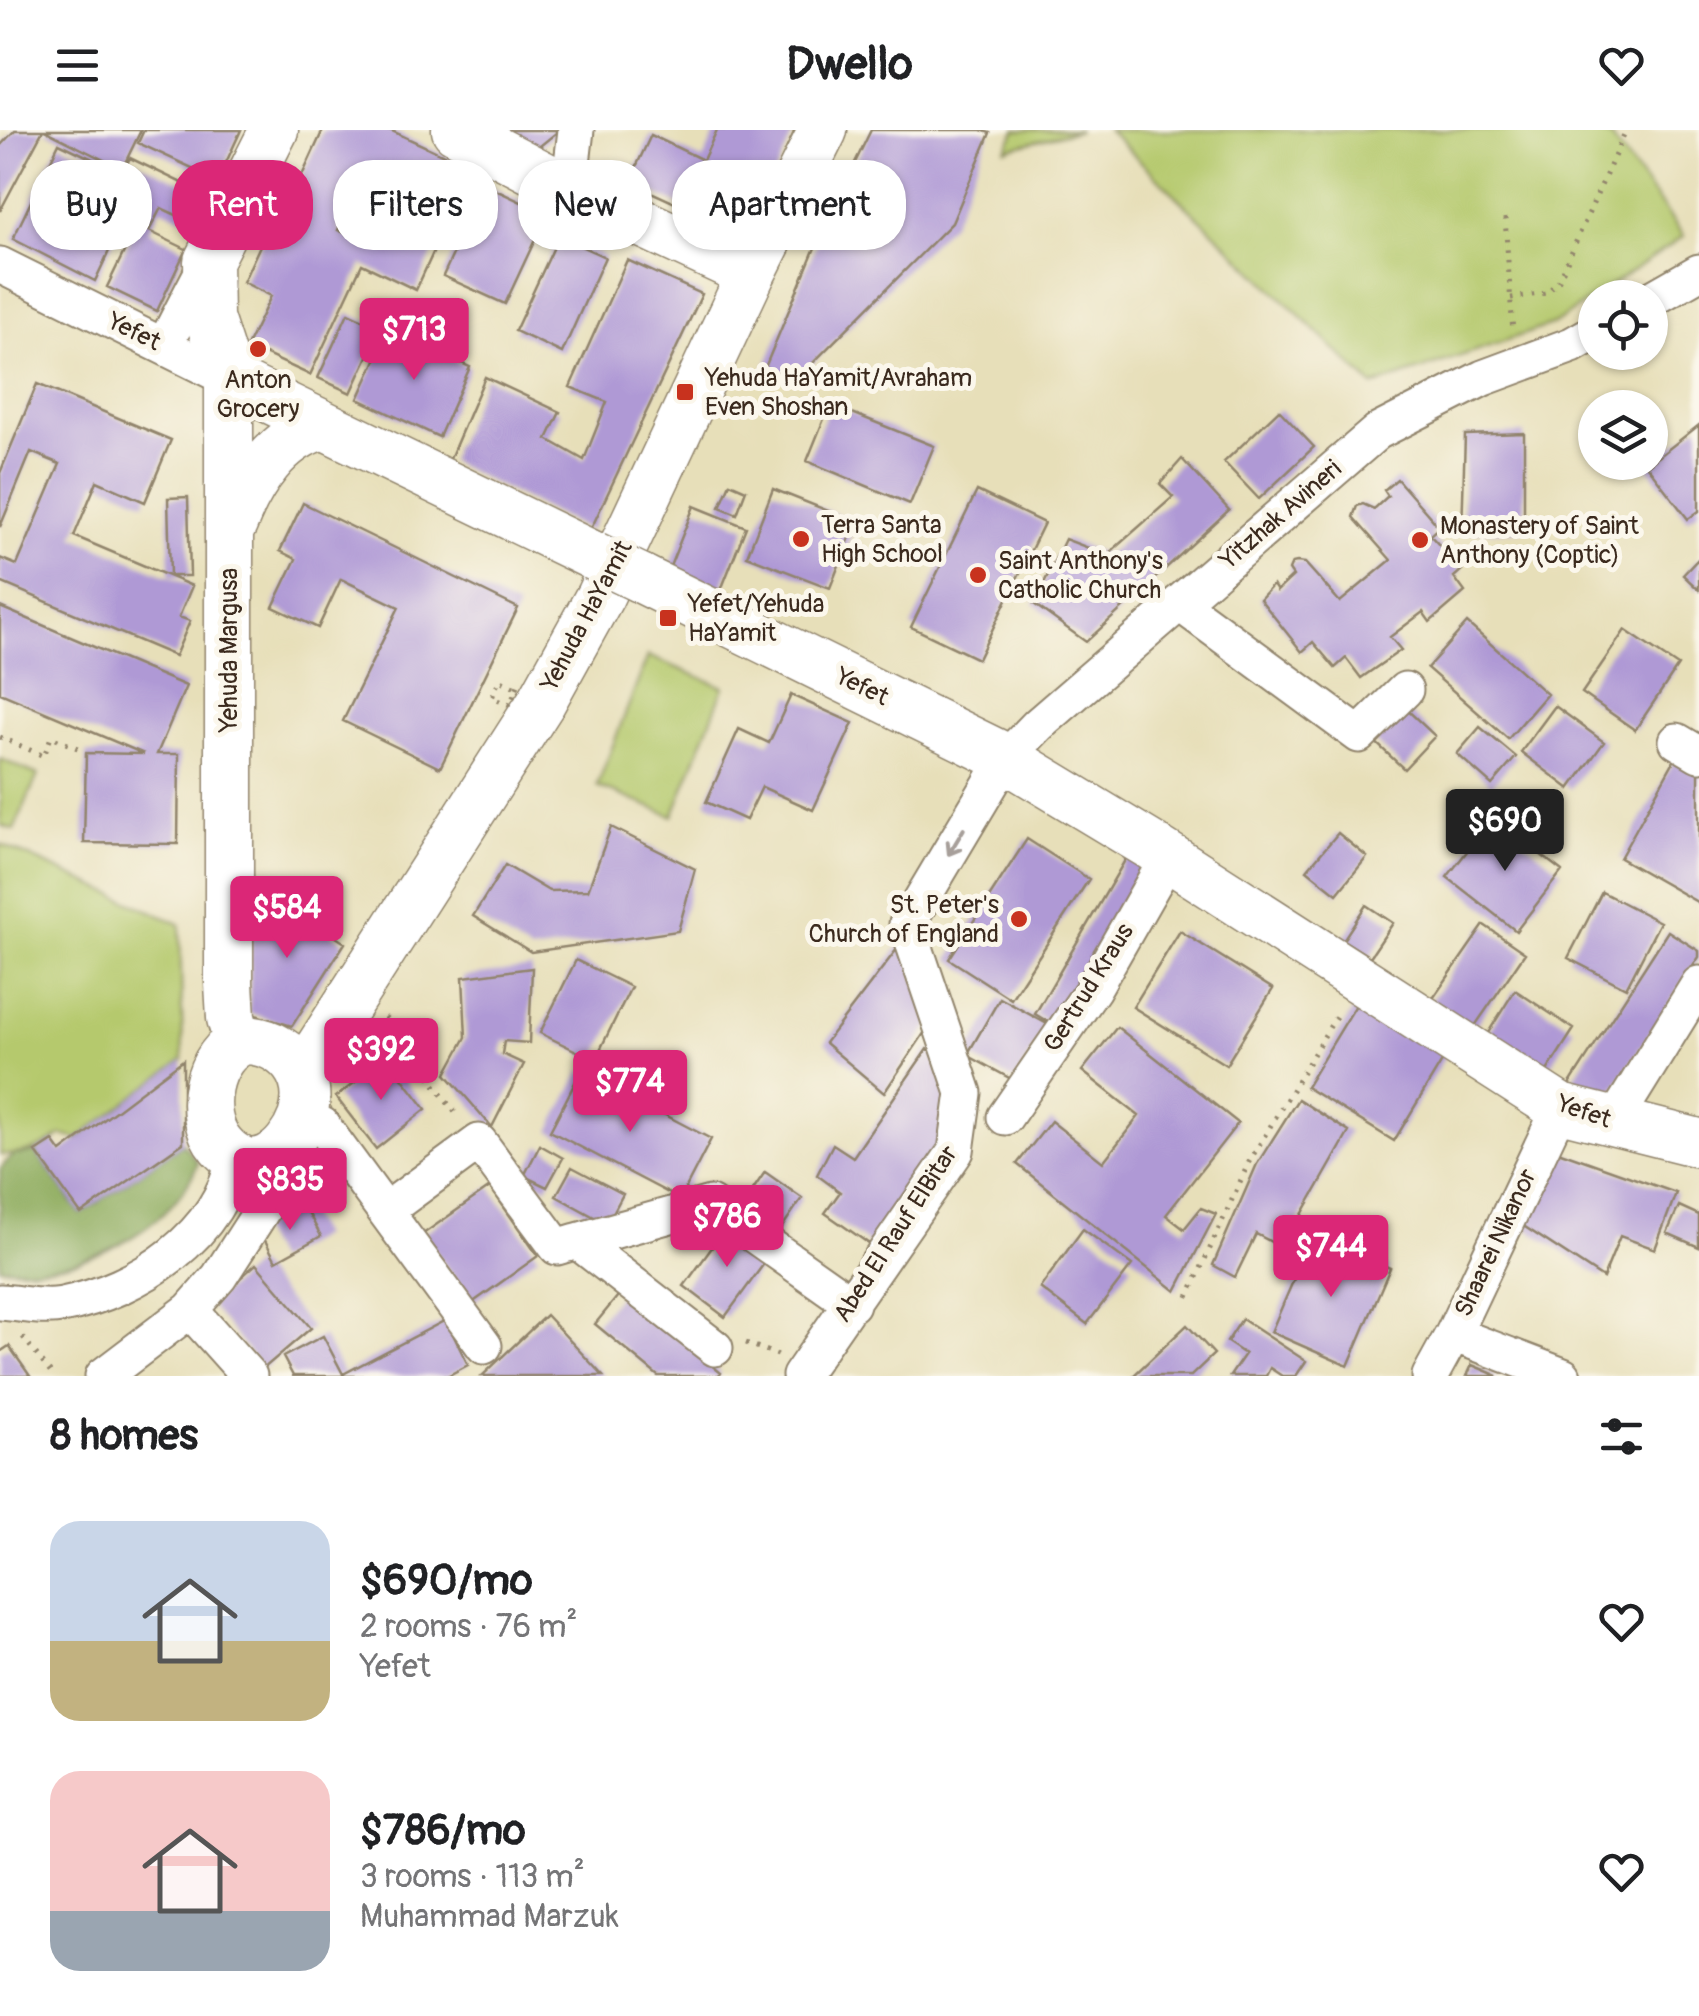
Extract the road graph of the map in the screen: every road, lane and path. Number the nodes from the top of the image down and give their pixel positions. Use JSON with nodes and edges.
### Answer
{"nodes":[{"id":1,"x":274,"y":130,"type":"edge"},
{"id":2,"x":456,"y":130,"type":"edge"},
{"id":3,"x":576,"y":130,"type":"edge"},
{"id":4,"x":823,"y":130,"type":"edge"},
{"id":5,"x":1626,"y":130,"type":"edge"},
{"id":6,"x":572,"y":160,"type":"edge"},
{"id":7,"x":518,"y":162,"type":"edge"},
{"id":8,"x":1506,"y":218,"type":"dead end"},
{"id":9,"x":652,"y":228,"type":"edge"},
{"id":10,"x":208,"y":261,"type":"junction"},
{"id":11,"x":0,"y":265,"type":"edge"},
{"id":12,"x":1699,"y":272,"type":"edge"},
{"id":13,"x":751,"y":274,"type":"junction"},
{"id":14,"x":1668,"y":290,"type":"edge"},
{"id":15,"x":1511,"y":298,"type":"junction"},
{"id":16,"x":1578,"y":342,"type":"edge"},
{"id":17,"x":164,"y":346,"type":"junction"},
{"id":18,"x":1515,"y":366,"type":"junction"},
{"id":19,"x":229,"y":379,"type":"junction"},
{"id":20,"x":324,"y":425,"type":"junction"},
{"id":21,"x":230,"y":532,"type":"junction"},
{"id":22,"x":1179,"y":603,"type":"junction"},
{"id":23,"x":520,"y":680,"type":"dead end"},
{"id":24,"x":514,"y":687,"type":"dead end"},
{"id":25,"x":1405,"y":690,"type":"dead end"},
{"id":26,"x":0,"y":737,"type":"edge"},
{"id":27,"x":80,"y":750,"type":"dead end"},
{"id":28,"x":1006,"y":758,"type":"junction"},
{"id":29,"x":1168,"y":856,"type":"junction"},
{"id":30,"x":1358,"y":980,"type":"junction"},
{"id":31,"x":1699,"y":984,"type":"edge"},
{"id":32,"x":358,"y":990,"type":"junction"},
{"id":33,"x":238,"y":1042,"type":"junction"},
{"id":34,"x":302,"y":1075,"type":"junction"},
{"id":35,"x":1560,"y":1108,"type":"junction"},
{"id":36,"x":1005,"y":1117,"type":"dead end"},
{"id":37,"x":1613,"y":1123,"type":"junction"},
{"id":38,"x":322,"y":1124,"type":"dead end"},
{"id":39,"x":479,"y":1142,"type":"junction"},
{"id":40,"x":1699,"y":1143,"type":"edge"},
{"id":41,"x":250,"y":1159,"type":"junction"},
{"id":42,"x":385,"y":1211,"type":"junction"},
{"id":43,"x":577,"y":1241,"type":"junction"},
{"id":44,"x":1188,"y":1297,"type":"dead end"},
{"id":45,"x":0,"y":1302,"type":"edge"},
{"id":46,"x":852,"y":1304,"type":"junction"},
{"id":47,"x":190,"y":1310,"type":"junction"},
{"id":48,"x":1453,"y":1334,"type":"junction"},
{"id":49,"x":484,"y":1346,"type":"dead end"},
{"id":50,"x":715,"y":1348,"type":"joint"},
{"id":51,"x":32,"y":1350,"type":"dead end"},
{"id":52,"x":804,"y":1371,"type":"edge"},
{"id":53,"x":53,"y":1376,"type":"edge"},
{"id":54,"x":103,"y":1376,"type":"edge"},
{"id":55,"x":248,"y":1376,"type":"edge"},
{"id":56,"x":1430,"y":1376,"type":"edge"},
{"id":57,"x":1562,"y":1376,"type":"edge"}],
"edges":[{"from":1,"to":10,"type":"street","name":"Yehuda Margusa"},
{"from":2,"to":7,"type":"street"},
{"from":3,"to":6,"type":"street"},
{"from":4,"to":13,"type":"street","name":"Yehuda HaYamit"},
{"from":5,"to":15,"type":"path"},
{"from":8,"to":15,"type":"path"},
{"from":9,"to":13,"type":"street"},
{"from":10,"to":17,"type":"street","name":"Yehuda Margusa"},
{"from":10,"to":19,"type":"street","name":"Yehuda Margusa"},
{"from":11,"to":17,"type":"street","name":"Yefet"},
{"from":12,"to":14,"type":"street"},
{"from":13,"to":32,"type":"street","name":"Yehuda HaYamit"},
{"from":15,"to":18,"type":"path"},
{"from":16,"to":18,"type":"street","name":"Yitzhak Avineri"},
{"from":17,"to":19,"type":"street","name":"Yefet"},
{"from":18,"to":22,"type":"street","name":"Yitzhak Avineri"},
{"from":19,"to":20,"type":"street","name":"Yefet"},
{"from":19,"to":21,"type":"street","name":"Yehuda Margusa"},
{"from":20,"to":21,"type":"street"},
{"from":20,"to":28,"type":"street","name":"Yefet","bridge":true},
{"from":21,"to":33,"type":"street","name":"Yehuda Margusa"},
{"from":22,"to":25,"type":"street"},
{"from":22,"to":28,"type":"street","name":"Yitzhak Avineri"},
{"from":23,"to":24,"type":"path","bridge":true},
{"from":26,"to":27,"type":"path"},
{"from":28,"to":29,"type":"street","name":"Yefet"},
{"from":28,"to":46,"type":"street","name":"Abed El Rauf ElBitar","one_way":true},
{"from":29,"to":30,"type":"street","name":"Yefet"},
{"from":29,"to":36,"type":"street","name":"Gertrud Kraus"},
{"from":30,"to":35,"type":"street","name":"Yefet"},
{"from":30,"to":44,"type":"path"},
{"from":31,"to":37,"type":"street"},
{"from":32,"to":34,"type":"street","name":"Yehuda HaYamit"},
{"from":32,"to":39,"type":"path"},
{"from":33,"to":34,"type":"street"},
{"from":33,"to":41,"type":"street"},
{"from":34,"to":41,"type":"street"},
{"from":35,"to":37,"type":"street","name":"Yefet"},
{"from":35,"to":48,"type":"street","name":"Shaarei Nikanor"},
{"from":37,"to":40,"type":"street","name":"Yefet"},
{"from":38,"to":42,"type":"street"},
{"from":39,"to":42,"type":"street"},
{"from":39,"to":43,"type":"street"},
{"from":41,"to":45,"type":"street"},
{"from":41,"to":47,"type":"street"},
{"from":42,"to":49,"type":"street"},
{"from":43,"to":46,"type":"street"},
{"from":43,"to":50,"type":"street"},
{"from":46,"to":52,"type":"street","name":"Abed El Rauf ElBitar"},
{"from":47,"to":54,"type":"street"},
{"from":47,"to":55,"type":"street"},
{"from":48,"to":56,"type":"street","name":"Shaarei Nikanor"},
{"from":48,"to":57,"type":"street"},
{"from":50,"to":52,"type":"path"},
{"from":51,"to":53,"type":"path"}]}
